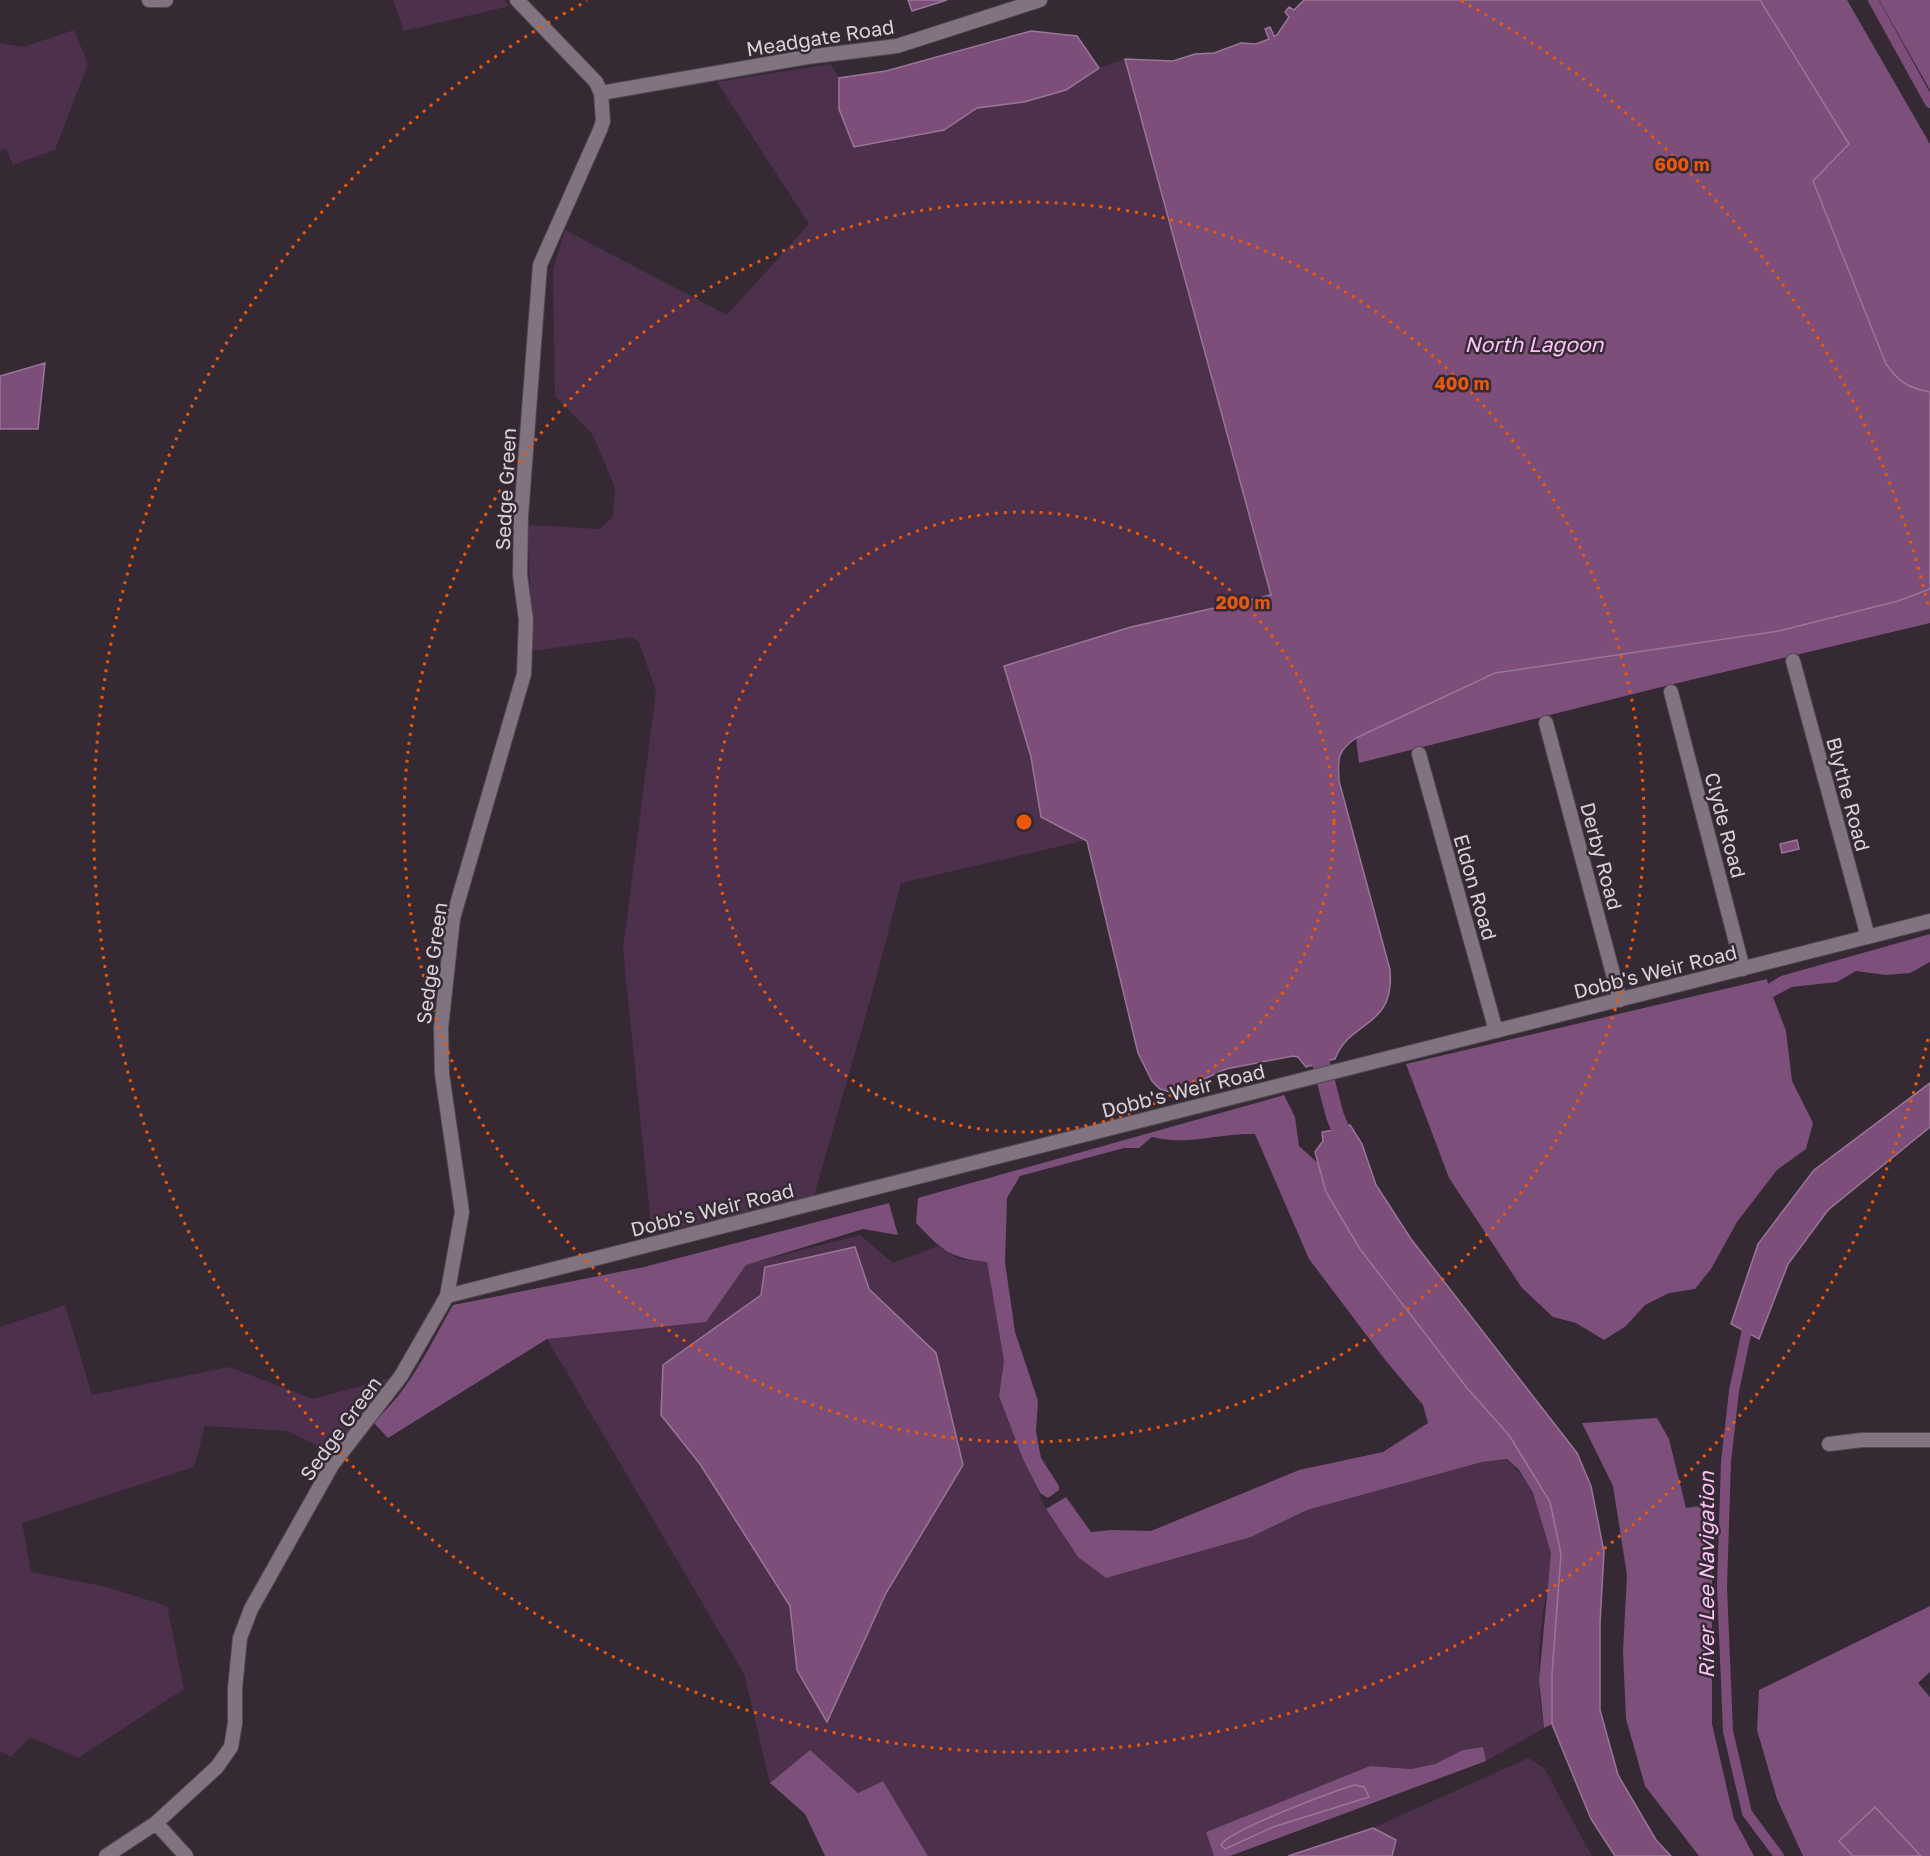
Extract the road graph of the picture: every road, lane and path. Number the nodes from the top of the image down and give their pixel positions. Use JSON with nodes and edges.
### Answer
{"nodes":[{"id":1,"x":149,"y":0,"type":"edge"},
{"id":2,"x":166,"y":0,"type":"edge"},
{"id":3,"x":517,"y":0,"type":"edge"},
{"id":4,"x":1040,"y":0,"type":"edge"},
{"id":5,"x":602,"y":93,"type":"junction"},
{"id":6,"x":1792,"y":661,"type":"dead end"},
{"id":7,"x":1671,"y":692,"type":"dead end"},
{"id":8,"x":1546,"y":723,"type":"dead end"},
{"id":9,"x":1419,"y":754,"type":"dead end"},
{"id":10,"x":1930,"y":921,"type":"edge"},
{"id":11,"x":1868,"y":937,"type":"junction"},
{"id":12,"x":1743,"y":969,"type":"junction"},
{"id":13,"x":1620,"y":1000,"type":"junction"},
{"id":14,"x":1496,"y":1031,"type":"junction"},
{"id":15,"x":447,"y":1296,"type":"junction"},
{"id":16,"x":1930,"y":1440,"type":"edge"},
{"id":17,"x":1829,"y":1444,"type":"dead end"},
{"id":18,"x":156,"y":1823,"type":"junction"},
{"id":19,"x":106,"y":1856,"type":"edge"},
{"id":20,"x":186,"y":1856,"type":"edge"}],
"edges":[{"from":1,"to":2,"type":"street"},
{"from":3,"to":5,"type":"street"},
{"from":4,"to":5,"type":"street","name":"Meadgate Road"},
{"from":5,"to":15,"type":"street","name":"Sedge Green"},
{"from":6,"to":11,"type":"street","name":"Blythe Road"},
{"from":7,"to":12,"type":"street","name":"Clyde Road"},
{"from":8,"to":13,"type":"street","name":"Derby Road"},
{"from":9,"to":14,"type":"street","name":"Eldon Road"},
{"from":10,"to":11,"type":"street","name":"Dobb's Weir Road"},
{"from":11,"to":12,"type":"street","name":"Dobb's Weir Road"},
{"from":12,"to":13,"type":"street","name":"Dobb's Weir Road"},
{"from":13,"to":14,"type":"street","name":"Dobb's Weir Road"},
{"from":14,"to":15,"type":"street","name":"Dobb's Weir Road"},
{"from":15,"to":18,"type":"street","name":"Sedge Green"},
{"from":16,"to":17,"type":"street"},
{"from":18,"to":19,"type":"street","name":"Sedge Green"},
{"from":18,"to":20,"type":"street"}]}
